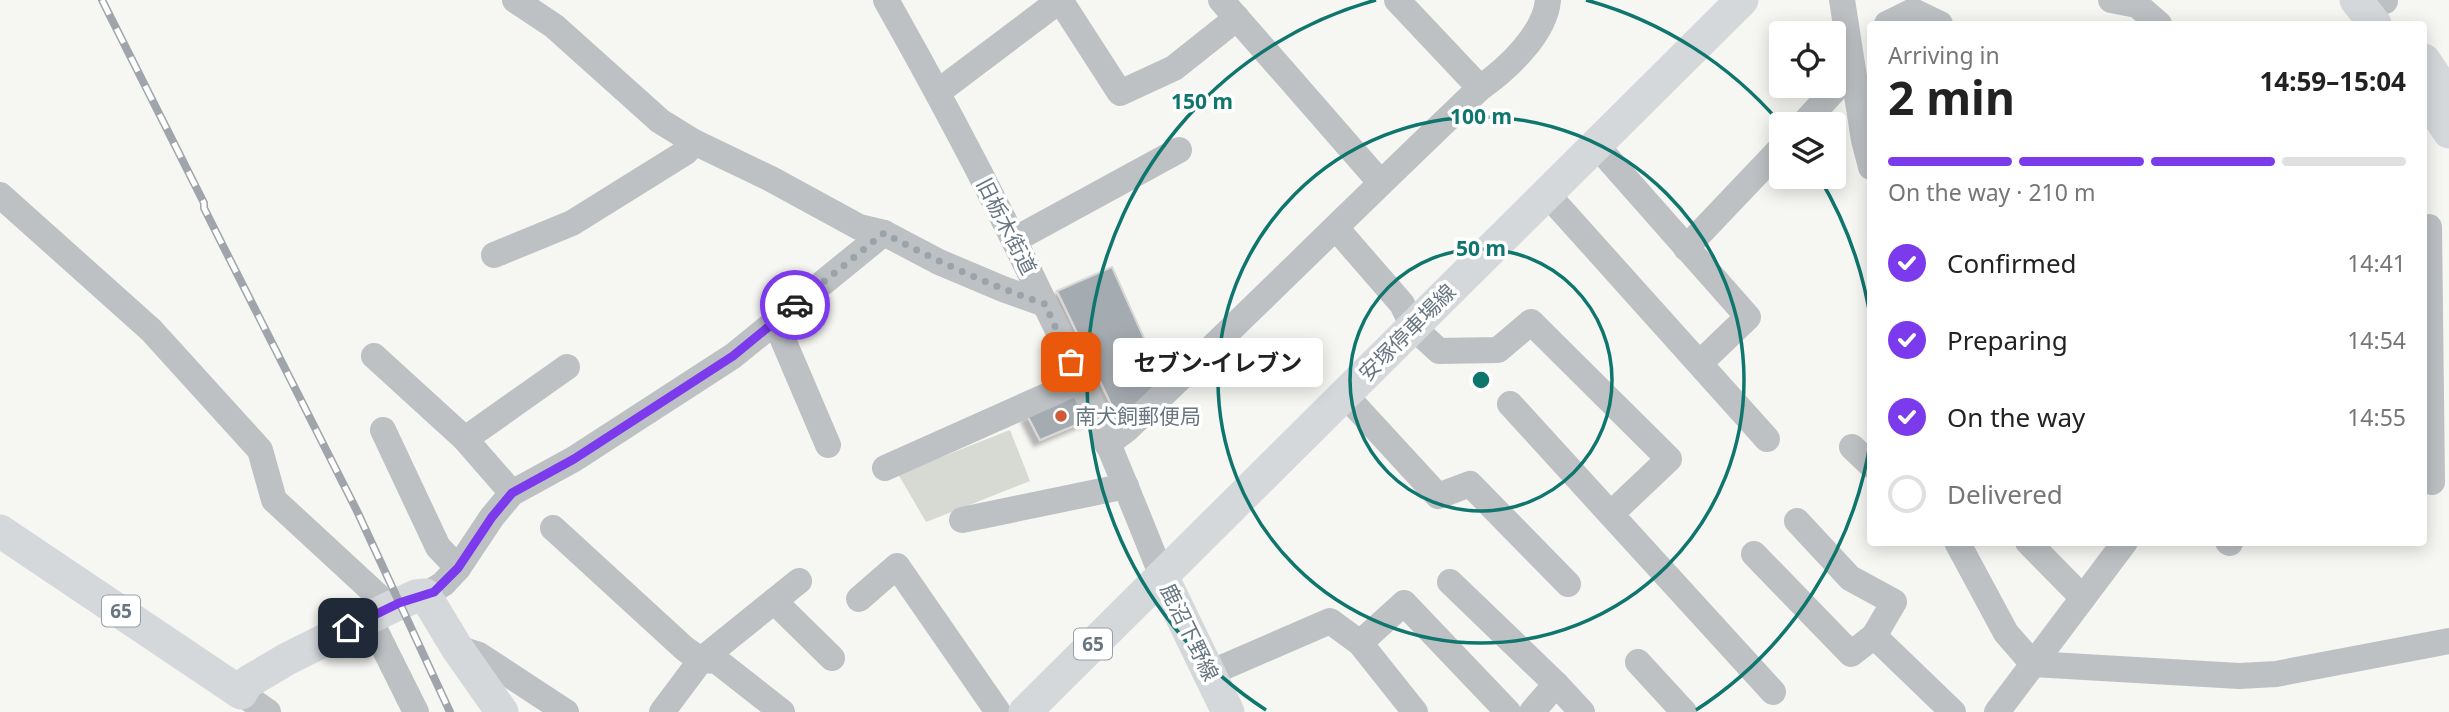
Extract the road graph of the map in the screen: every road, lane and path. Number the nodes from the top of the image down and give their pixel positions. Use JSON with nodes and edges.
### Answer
{"nodes":[{"id":1,"x":515,"y":0,"type":"edge"},
{"id":2,"x":886,"y":0,"type":"edge"},
{"id":3,"x":1060,"y":0,"type":"edge"},
{"id":4,"x":1397,"y":0,"type":"edge"},
{"id":5,"x":1842,"y":0,"type":"edge"},
{"id":6,"x":2111,"y":0,"type":"edge"},
{"id":7,"x":1728,"y":5,"type":"edge"},
{"id":8,"x":1539,"y":6,"type":"edge"},
{"id":9,"x":1229,"y":9,"type":"edge"},
{"id":10,"x":1893,"y":21,"type":"edge"},
{"id":11,"x":1934,"y":21,"type":"edge"},
{"id":12,"x":2108,"y":21,"type":"edge"},
{"id":13,"x":2156,"y":21,"type":"edge"},
{"id":14,"x":1859,"y":39,"type":"edge"},
{"id":15,"x":2427,"y":64,"type":"edge"},
{"id":16,"x":1852,"y":71,"type":"junction"},
{"id":17,"x":1480,"y":88,"type":"junction"},
{"id":18,"x":938,"y":92,"type":"junction"},
{"id":19,"x":2449,"y":97,"type":"edge"},
{"id":20,"x":2427,"y":99,"type":"edge"},
{"id":21,"x":1813,"y":112,"type":"edge"},
{"id":22,"x":2449,"y":132,"type":"edge"},
{"id":23,"x":694,"y":142,"type":"junction"},
{"id":24,"x":1596,"y":145,"type":"junction"},
{"id":25,"x":1179,"y":150,"type":"dead end"},
{"id":26,"x":1867,"y":152,"type":"edge"},
{"id":27,"x":1769,"y":161,"type":"edge"},
{"id":28,"x":1380,"y":183,"type":"junction"},
{"id":29,"x":1547,"y":194,"type":"junction"},
{"id":30,"x":0,"y":195,"type":"edge"},
{"id":31,"x":2434,"y":224,"type":"edge"},
{"id":32,"x":1336,"y":228,"type":"junction"},
{"id":33,"x":884,"y":233,"type":"junction"},
{"id":34,"x":1014,"y":240,"type":"junction"},
{"id":35,"x":1686,"y":248,"type":"junction"},
{"id":36,"x":494,"y":255,"type":"dead end"},
{"id":37,"x":1045,"y":304,"type":"junction"},
{"id":38,"x":775,"y":321,"type":"junction"},
{"id":39,"x":1413,"y":327,"type":"junction"},
{"id":40,"x":374,"y":356,"type":"dead end"},
{"id":41,"x":1700,"y":363,"type":"junction"},
{"id":42,"x":567,"y":367,"type":"dead end"},
{"id":43,"x":1080,"y":382,"type":"junction"},
{"id":44,"x":1345,"y":395,"type":"junction"},
{"id":45,"x":1510,"y":404,"type":"dead end"},
{"id":46,"x":383,"y":430,"type":"dead end"},
{"id":47,"x":465,"y":439,"type":"junction"},
{"id":48,"x":1767,"y":439,"type":"dead end"},
{"id":49,"x":1107,"y":443,"type":"junction"},
{"id":50,"x":828,"y":445,"type":"dead end"},
{"id":51,"x":1852,"y":447,"type":"dead end"},
{"id":52,"x":1867,"y":461,"type":"edge"},
{"id":53,"x":885,"y":468,"type":"dead end"},
{"id":54,"x":2432,"y":482,"type":"dead end"},
{"id":55,"x":1126,"y":486,"type":"junction"},
{"id":56,"x":512,"y":493,"type":"junction"},
{"id":57,"x":1611,"y":514,"type":"junction"},
{"id":58,"x":962,"y":520,"type":"dead end"},
{"id":59,"x":1797,"y":521,"type":"dead end"},
{"id":60,"x":553,"y":528,"type":"dead end"},
{"id":61,"x":0,"y":531,"type":"edge"},
{"id":62,"x":1959,"y":546,"type":"edge"},
{"id":63,"x":2032,"y":546,"type":"edge"},
{"id":64,"x":2122,"y":546,"type":"edge"},
{"id":65,"x":1754,"y":554,"type":"dead end"},
{"id":66,"x":458,"y":568,"type":"junction"},
{"id":67,"x":1162,"y":576,"type":"junction"},
{"id":68,"x":799,"y":581,"type":"dead end"},
{"id":69,"x":1450,"y":582,"type":"dead end"},
{"id":70,"x":1568,"y":584,"type":"dead end"},
{"id":71,"x":425,"y":595,"type":"junction"},
{"id":72,"x":2083,"y":597,"type":"junction"},
{"id":73,"x":859,"y":599,"type":"dead end"},
{"id":74,"x":774,"y":601,"type":"junction"},
{"id":75,"x":376,"y":614,"type":"junction"},
{"id":76,"x":1874,"y":636,"type":"junction"},
{"id":77,"x":2449,"y":641,"type":"edge"},
{"id":78,"x":1360,"y":643,"type":"junction"},
{"id":79,"x":457,"y":649,"type":"junction"},
{"id":80,"x":832,"y":659,"type":"dead end"},
{"id":81,"x":701,"y":660,"type":"junction"},
{"id":82,"x":1639,"y":662,"type":"dead end"},
{"id":83,"x":2033,"y":664,"type":"junction"},
{"id":84,"x":1210,"y":673,"type":"junction"},
{"id":85,"x":1556,"y":684,"type":"junction"},
{"id":86,"x":1773,"y":692,"type":"dead end"},
{"id":87,"x":241,"y":693,"type":"junction"},
{"id":88,"x":268,"y":712,"type":"edge"},
{"id":89,"x":416,"y":712,"type":"edge"},
{"id":90,"x":502,"y":712,"type":"edge"},
{"id":91,"x":566,"y":712,"type":"edge"},
{"id":92,"x":662,"y":712,"type":"edge"},
{"id":93,"x":782,"y":712,"type":"edge"},
{"id":94,"x":998,"y":712,"type":"edge"},
{"id":95,"x":1025,"y":712,"type":"edge"},
{"id":96,"x":1228,"y":712,"type":"edge"},
{"id":97,"x":1415,"y":712,"type":"edge"},
{"id":98,"x":1508,"y":712,"type":"edge"},
{"id":99,"x":1532,"y":712,"type":"edge"},
{"id":100,"x":1582,"y":712,"type":"edge"},
{"id":101,"x":1684,"y":712,"type":"edge"},
{"id":102,"x":1953,"y":712,"type":"edge"},
{"id":103,"x":1997,"y":712,"type":"edge"}],
"edges":[{"from":1,"to":23,"type":"street"},
{"from":2,"to":18,"type":"street","name":"旧栃木街道"},
{"from":3,"to":9,"type":"street"},
{"from":3,"to":18,"type":"street"},
{"from":4,"to":17,"type":"street"},
{"from":5,"to":14,"type":"street"},
{"from":6,"to":12,"type":"street"},
{"from":6,"to":13,"type":"street"},
{"from":7,"to":24,"type":"main road","name":"安塚停車場線"},
{"from":8,"to":17,"type":"street"},
{"from":9,"to":28,"type":"street"},
{"from":10,"to":11,"type":"street"},
{"from":14,"to":16,"type":"street"},
{"from":15,"to":19,"type":"main road"},
{"from":16,"to":21,"type":"street"},
{"from":16,"to":26,"type":"street"},
{"from":17,"to":28,"type":"street"},
{"from":18,"to":34,"type":"street","name":"旧栃木街道"},
{"from":20,"to":22,"type":"main road"},
{"from":23,"to":33,"type":"street"},
{"from":23,"to":36,"type":"street"},
{"from":24,"to":29,"type":"main road","name":"安塚停車場線"},
{"from":24,"to":35,"type":"street"},
{"from":25,"to":34,"type":"street"},
{"from":27,"to":35,"type":"street"},
{"from":28,"to":32,"type":"street"},
{"from":29,"to":39,"type":"main road","name":"安塚停車場線"},
{"from":29,"to":41,"type":"street"},
{"from":30,"to":75,"type":"street"},
{"from":31,"to":54,"type":"street"},
{"from":32,"to":39,"type":"street"},
{"from":32,"to":49,"type":"street"},
{"from":33,"to":37,"type":"street"},
{"from":33,"to":38,"type":"street"},
{"from":34,"to":37,"type":"street","name":"旧栃木街道"},
{"from":35,"to":41,"type":"street"},
{"from":37,"to":43,"type":"street","name":"旧栃木街道"},
{"from":38,"to":50,"type":"street"},
{"from":38,"to":56,"type":"street"},
{"from":39,"to":44,"type":"main road","name":"安塚停車場線"},
{"from":39,"to":57,"type":"street"},
{"from":40,"to":47,"type":"street"},
{"from":41,"to":48,"type":"street"},
{"from":42,"to":47,"type":"street"},
{"from":43,"to":49,"type":"street","name":"旧栃木街道"},
{"from":43,"to":53,"type":"street"},
{"from":44,"to":67,"type":"main road","name":"安塚停車場線"},
{"from":44,"to":70,"type":"street"},
{"from":45,"to":57,"type":"street"},
{"from":46,"to":66,"type":"street"},
{"from":47,"to":56,"type":"street"},
{"from":49,"to":55,"type":"street","name":"旧栃木街道"},
{"from":51,"to":52,"type":"street"},
{"from":55,"to":58,"type":"street"},
{"from":55,"to":67,"type":"street","name":"旧栃木街道"},
{"from":56,"to":66,"type":"street"},
{"from":57,"to":86,"type":"street"},
{"from":59,"to":76,"type":"street"},
{"from":60,"to":81,"type":"street"},
{"from":61,"to":87,"type":"main road","number":"65"},
{"from":62,"to":83,"type":"street"},
{"from":63,"to":72,"type":"street"},
{"from":64,"to":72,"type":"street"},
{"from":65,"to":76,"type":"street"},
{"from":66,"to":71,"type":"street"},
{"from":67,"to":84,"type":"main road","name":"鹿沼下野線"},
{"from":67,"to":95,"type":"main road","name":"鹿沼下野線","number":"65"},
{"from":68,"to":74,"type":"street"},
{"from":69,"to":85,"type":"street"},
{"from":71,"to":75,"type":"main road"},
{"from":71,"to":79,"type":"main road"},
{"from":72,"to":83,"type":"street"},
{"from":73,"to":94,"type":"street"},
{"from":74,"to":80,"type":"street"},
{"from":74,"to":81,"type":"street"},
{"from":75,"to":87,"type":"main road"},
{"from":75,"to":89,"type":"street"},
{"from":76,"to":102,"type":"street"},
{"from":77,"to":83,"type":"street"},
{"from":78,"to":84,"type":"street"},
{"from":78,"to":97,"type":"street"},
{"from":78,"to":98,"type":"street"},
{"from":79,"to":90,"type":"main road"},
{"from":79,"to":91,"type":"street"},
{"from":81,"to":92,"type":"street"},
{"from":81,"to":93,"type":"street"},
{"from":82,"to":101,"type":"street"},
{"from":83,"to":103,"type":"street"},
{"from":84,"to":96,"type":"main road","name":"鹿沼下野線"},
{"from":85,"to":99,"type":"street"},
{"from":85,"to":100,"type":"street"},
{"from":87,"to":88,"type":"street"}]}
